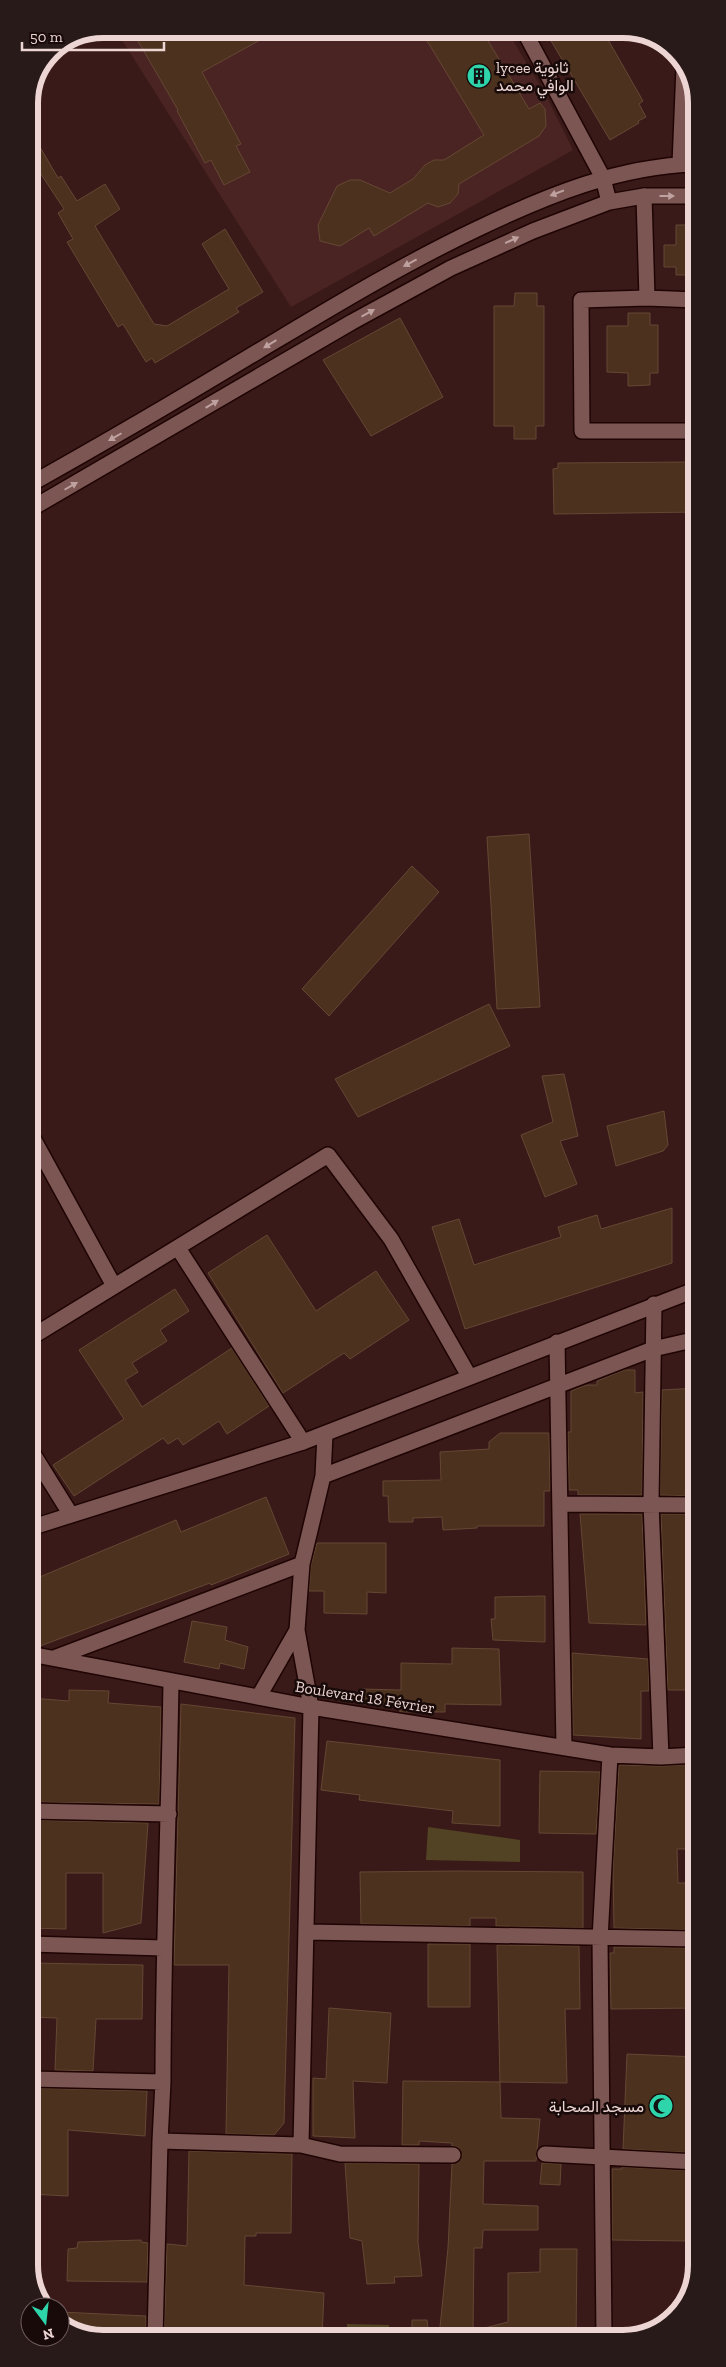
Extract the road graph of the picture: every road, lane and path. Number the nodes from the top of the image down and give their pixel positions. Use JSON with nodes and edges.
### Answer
{"nodes":[{"id":1,"x":528,"y":38,"type":"edge"},
{"id":2,"x":684,"y":77,"type":"edge"},
{"id":3,"x":680,"y":164,"type":"junction"},
{"id":4,"x":688,"y":164,"type":"edge"},
{"id":5,"x":603,"y":178,"type":"junction"},
{"id":6,"x":644,"y":196,"type":"junction"},
{"id":7,"x":688,"y":196,"type":"edge"},
{"id":8,"x":609,"y":202,"type":"junction"},
{"id":9,"x":524,"y":207,"type":"junction"},
{"id":10,"x":533,"y":230,"type":"junction"},
{"id":11,"x":647,"y":298,"type":"junction"},
{"id":12,"x":688,"y":300,"type":"edge"},
{"id":13,"x":327,"y":310,"type":"junction"},
{"id":14,"x":339,"y":330,"type":"junction"},
{"id":15,"x":141,"y":422,"type":"junction"},
{"id":16,"x":688,"y":431,"type":"edge"},
{"id":17,"x":151,"y":440,"type":"junction"},
{"id":18,"x":38,"y":481,"type":"edge"},
{"id":19,"x":38,"y":505,"type":"edge"},
{"id":20,"x":38,"y":1146,"type":"edge"},
{"id":21,"x":178,"y":1248,"type":"junction"},
{"id":22,"x":114,"y":1286,"type":"junction"},
{"id":23,"x":688,"y":1292,"type":"edge"},
{"id":24,"x":654,"y":1304,"type":"junction"},
{"id":25,"x":38,"y":1333,"type":"edge"},
{"id":26,"x":688,"y":1341,"type":"edge"},
{"id":27,"x":557,"y":1342,"type":"junction"},
{"id":28,"x":653,"y":1349,"type":"junction"},
{"id":29,"x":469,"y":1376,"type":"junction"},
{"id":30,"x":558,"y":1384,"type":"junction"},
{"id":31,"x":325,"y":1434,"type":"junction"},
{"id":32,"x":303,"y":1442,"type":"junction"},
{"id":33,"x":38,"y":1462,"type":"edge"},
{"id":34,"x":323,"y":1476,"type":"junction"},
{"id":35,"x":651,"y":1503,"type":"junction"},
{"id":36,"x":560,"y":1504,"type":"junction"},
{"id":37,"x":688,"y":1505,"type":"edge"},
{"id":38,"x":71,"y":1515,"type":"junction"},
{"id":39,"x":38,"y":1525,"type":"edge"},
{"id":40,"x":302,"y":1564,"type":"junction"},
{"id":41,"x":297,"y":1630,"type":"junction"},
{"id":42,"x":38,"y":1655,"type":"edge"},
{"id":43,"x":53,"y":1658,"type":"junction"},
{"id":44,"x":171,"y":1681,"type":"junction"},
{"id":45,"x":259,"y":1696,"type":"junction"},
{"id":46,"x":311,"y":1707,"type":"junction"},
{"id":47,"x":564,"y":1747,"type":"junction"},
{"id":48,"x":610,"y":1755,"type":"junction"},
{"id":49,"x":688,"y":1756,"type":"edge"},
{"id":50,"x":661,"y":1757,"type":"junction"},
{"id":51,"x":38,"y":1811,"type":"edge"},
{"id":52,"x":169,"y":1814,"type":"junction"},
{"id":53,"x":307,"y":1932,"type":"junction"},
{"id":54,"x":600,"y":1939,"type":"junction"},
{"id":55,"x":688,"y":1939,"type":"edge"},
{"id":56,"x":38,"y":1944,"type":"edge"},
{"id":57,"x":163,"y":1948,"type":"junction"},
{"id":58,"x":38,"y":2079,"type":"edge"},
{"id":59,"x":163,"y":2082,"type":"junction"},
{"id":60,"x":160,"y":2141,"type":"junction"},
{"id":61,"x":301,"y":2145,"type":"junction"},
{"id":62,"x":545,"y":2154,"type":"dead end"},
{"id":63,"x":453,"y":2155,"type":"dead end"},
{"id":64,"x":601,"y":2158,"type":"junction"},
{"id":65,"x":688,"y":2162,"type":"edge"},
{"id":66,"x":156,"y":2329,"type":"edge"},
{"id":67,"x":604,"y":2330,"type":"edge"}],
"edges":[{"from":1,"to":5,"type":"street"},
{"from":2,"to":3,"type":"street"},
{"from":3,"to":4,"type":"street"},
{"from":3,"to":5,"type":"street"},
{"from":5,"to":8,"type":"street"},
{"from":5,"to":9,"type":"street","one_way":true},
{"from":6,"to":7,"type":"street","one_way":true},
{"from":6,"to":8,"type":"street"},
{"from":6,"to":11,"type":"street"},
{"from":8,"to":10,"type":"street"},
{"from":9,"to":10,"type":"street"},
{"from":9,"to":13,"type":"street","one_way":true},
{"from":14,"to":10,"type":"street","one_way":true},
{"from":11,"to":12,"type":"street"},
{"from":11,"to":16,"type":"street"},
{"from":13,"to":14,"type":"street"},
{"from":13,"to":15,"type":"street","one_way":true},
{"from":17,"to":14,"type":"street","one_way":true},
{"from":15,"to":17,"type":"street"},
{"from":15,"to":18,"type":"street","one_way":true},
{"from":19,"to":17,"type":"street","one_way":true},
{"from":20,"to":22,"type":"street"},
{"from":21,"to":22,"type":"street"},
{"from":21,"to":29,"type":"street"},
{"from":21,"to":32,"type":"street"},
{"from":22,"to":25,"type":"street"},
{"from":23,"to":24,"type":"street"},
{"from":24,"to":27,"type":"street"},
{"from":24,"to":28,"type":"street"},
{"from":26,"to":28,"type":"street"},
{"from":27,"to":29,"type":"street"},
{"from":27,"to":30,"type":"street"},
{"from":28,"to":30,"type":"street"},
{"from":28,"to":35,"type":"street"},
{"from":29,"to":31,"type":"street"},
{"from":30,"to":34,"type":"street"},
{"from":30,"to":36,"type":"street"},
{"from":31,"to":32,"type":"street"},
{"from":31,"to":34,"type":"street"},
{"from":32,"to":38,"type":"street"},
{"from":33,"to":38,"type":"street"},
{"from":34,"to":40,"type":"street"},
{"from":35,"to":36,"type":"street"},
{"from":35,"to":37,"type":"street"},
{"from":35,"to":50,"type":"street"},
{"from":36,"to":47,"type":"street"},
{"from":38,"to":39,"type":"street"},
{"from":40,"to":41,"type":"street"},
{"from":40,"to":43,"type":"street"},
{"from":41,"to":45,"type":"street"},
{"from":41,"to":46,"type":"street"},
{"from":42,"to":43,"type":"street","name":"Boulevard 18 Février"},
{"from":43,"to":44,"type":"street","name":"Boulevard 18 Février"},
{"from":44,"to":45,"type":"street","name":"Boulevard 18 Février"},
{"from":44,"to":52,"type":"street"},
{"from":45,"to":46,"type":"street","name":"Boulevard 18 Février"},
{"from":46,"to":47,"type":"street","name":"Boulevard 18 Février"},
{"from":46,"to":53,"type":"street"},
{"from":47,"to":48,"type":"street","name":"Boulevard 18 Février"},
{"from":48,"to":50,"type":"street","name":"Boulevard 18 Février"},
{"from":48,"to":54,"type":"street"},
{"from":49,"to":50,"type":"street","name":"Boulevard 18 Février"},
{"from":51,"to":52,"type":"street"},
{"from":52,"to":57,"type":"street"},
{"from":53,"to":54,"type":"street"},
{"from":53,"to":61,"type":"street"},
{"from":54,"to":55,"type":"street"},
{"from":54,"to":64,"type":"street"},
{"from":56,"to":57,"type":"street"},
{"from":57,"to":59,"type":"street"},
{"from":58,"to":59,"type":"street"},
{"from":59,"to":60,"type":"street"},
{"from":60,"to":61,"type":"street"},
{"from":60,"to":66,"type":"street"},
{"from":61,"to":63,"type":"street"},
{"from":62,"to":64,"type":"street"},
{"from":64,"to":65,"type":"street"},
{"from":64,"to":67,"type":"street"}]}
